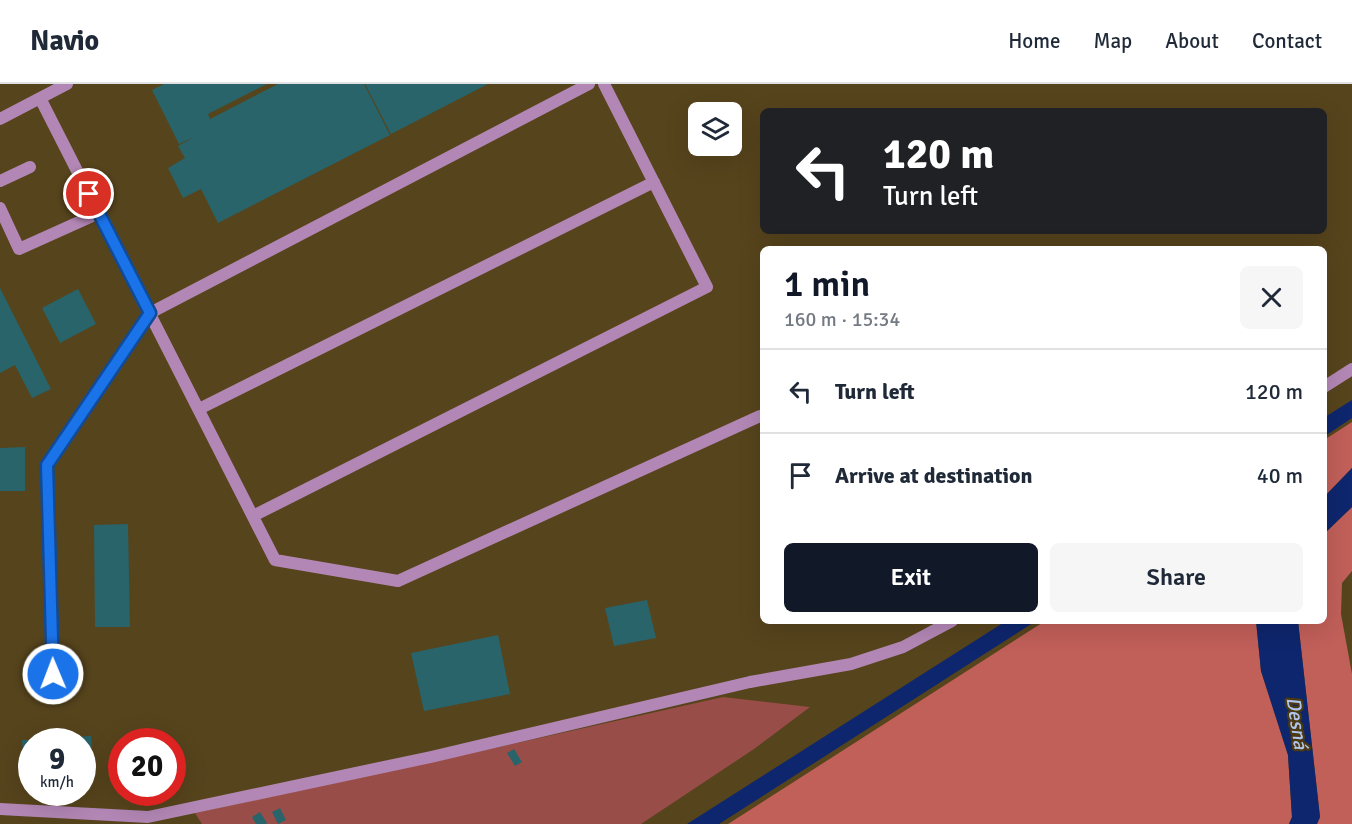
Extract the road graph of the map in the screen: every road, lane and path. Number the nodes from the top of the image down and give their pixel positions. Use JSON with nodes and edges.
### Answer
{"nodes":[{"id":1,"x":67,"y":84,"type":"edge"},
{"id":2,"x":589,"y":84,"type":"edge"},
{"id":3,"x":604,"y":84,"type":"edge"},
{"id":4,"x":40,"y":98,"type":"junction"},
{"id":5,"x":0,"y":119,"type":"edge"},
{"id":6,"x":30,"y":167,"type":"dead end"},
{"id":7,"x":0,"y":181,"type":"edge"},
{"id":8,"x":654,"y":182,"type":"junction"},
{"id":9,"x":0,"y":208,"type":"edge"},
{"id":10,"x":99,"y":213,"type":"junction"},
{"id":11,"x":150,"y":313,"type":"junction"},
{"id":12,"x":1352,"y":369,"type":"edge"},
{"id":13,"x":1327,"y":385,"type":"edge"},
{"id":14,"x":199,"y":409,"type":"junction"},
{"id":15,"x":760,"y":416,"type":"dead end"},
{"id":16,"x":253,"y":516,"type":"junction"},
{"id":17,"x":946,"y":624,"type":"edge"},
{"id":18,"x":53,"y":698,"type":"dead end"},
{"id":19,"x":0,"y":809,"type":"edge"}],
"edges":[{"from":1,"to":4,"type":"lane"},
{"from":2,"to":11,"type":"lane"},
{"from":3,"to":8,"type":"lane"},
{"from":4,"to":5,"type":"lane"},
{"from":4,"to":10,"type":"lane"},
{"from":6,"to":7,"type":"lane"},
{"from":8,"to":14,"type":"lane"},
{"from":8,"to":16,"type":"lane"},
{"from":9,"to":10,"type":"lane"},
{"from":10,"to":11,"type":"lane"},
{"from":11,"to":14,"type":"lane"},
{"from":11,"to":18,"type":"lane"},
{"from":12,"to":13,"type":"lane"},
{"from":14,"to":16,"type":"lane"},
{"from":15,"to":16,"type":"lane"},
{"from":17,"to":19,"type":"lane"}]}
